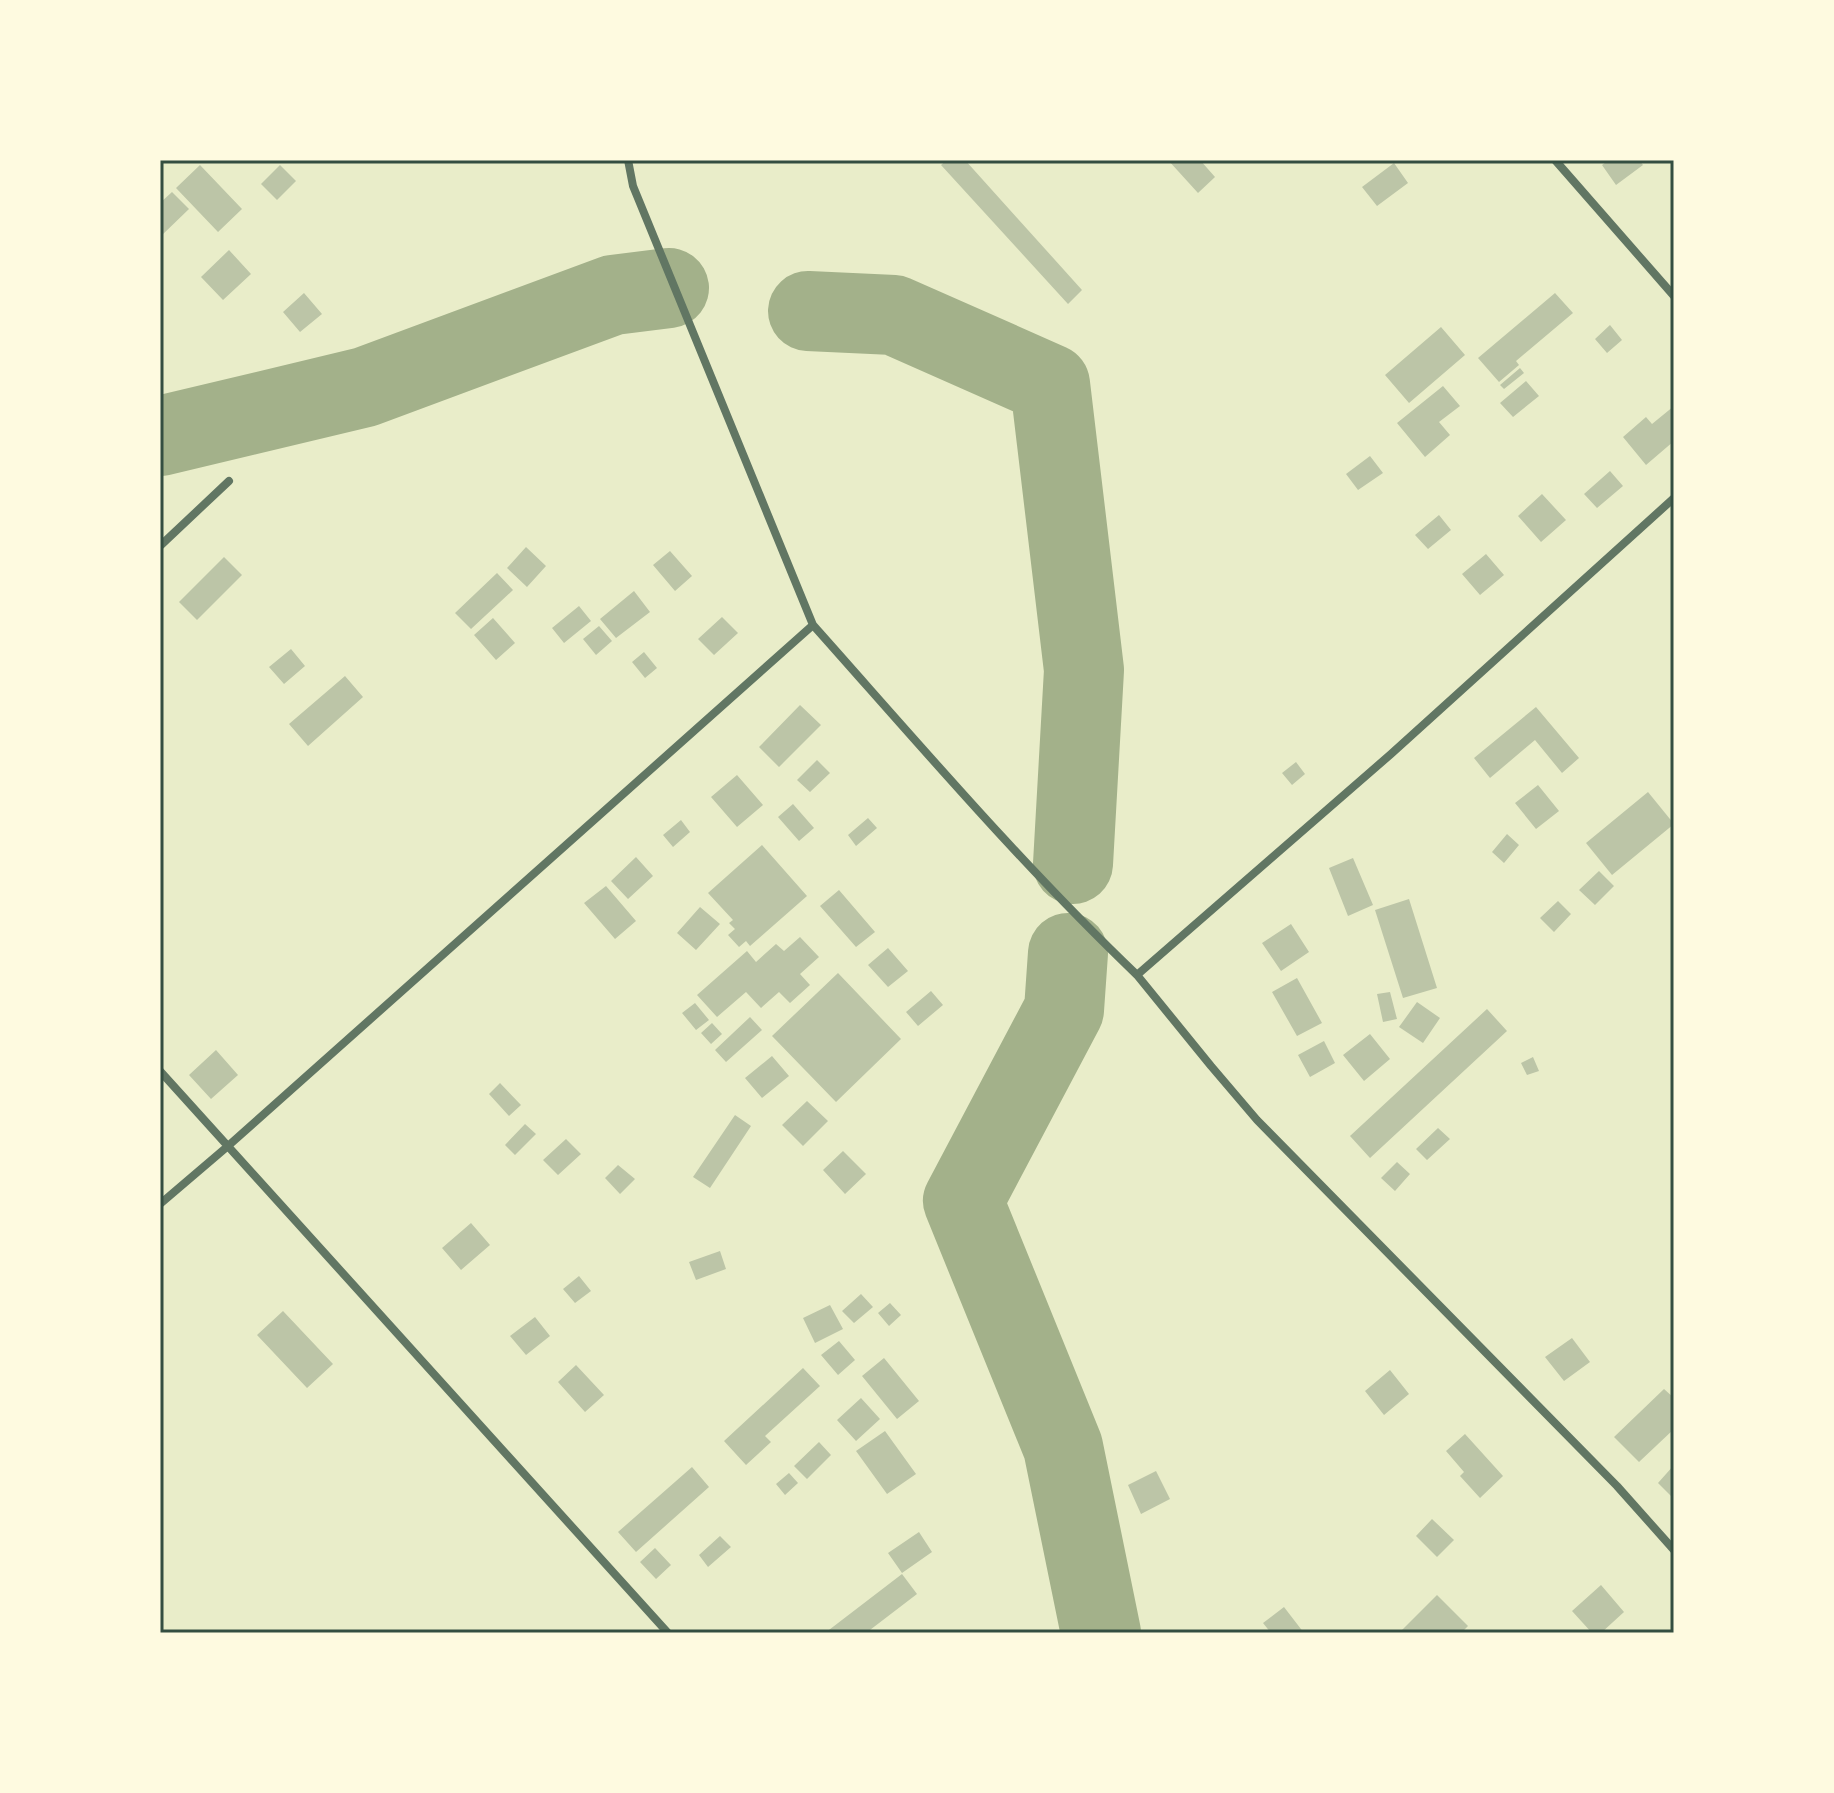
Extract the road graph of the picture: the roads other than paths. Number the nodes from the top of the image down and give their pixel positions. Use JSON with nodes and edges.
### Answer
{"nodes":[{"id":1,"x":628,"y":160,"type":"edge"},
{"id":2,"x":1555,"y":160,"type":"edge"},
{"id":3,"x":1674,"y":296,"type":"edge"},
{"id":4,"x":229,"y":481,"type":"dead end"},
{"id":5,"x":1674,"y":498,"type":"edge"},
{"id":6,"x":160,"y":546,"type":"edge"},
{"id":7,"x":813,"y":625,"type":"junction"},
{"id":8,"x":1137,"y":975,"type":"junction"},
{"id":9,"x":160,"y":1071,"type":"edge"},
{"id":10,"x":228,"y":1146,"type":"junction"},
{"id":11,"x":160,"y":1204,"type":"edge"},
{"id":12,"x":1674,"y":1550,"type":"edge"},
{"id":13,"x":668,"y":1633,"type":"edge"}],
"edges":[{"from":1,"to":7,"type":"street"},
{"from":2,"to":3,"type":"street"},
{"from":4,"to":6,"type":"street"},
{"from":5,"to":8,"type":"street"},
{"from":7,"to":8,"type":"street"},
{"from":7,"to":10,"type":"street"},
{"from":8,"to":12,"type":"street"},
{"from":9,"to":10,"type":"street"},
{"from":10,"to":11,"type":"street"},
{"from":10,"to":13,"type":"street"}]}
